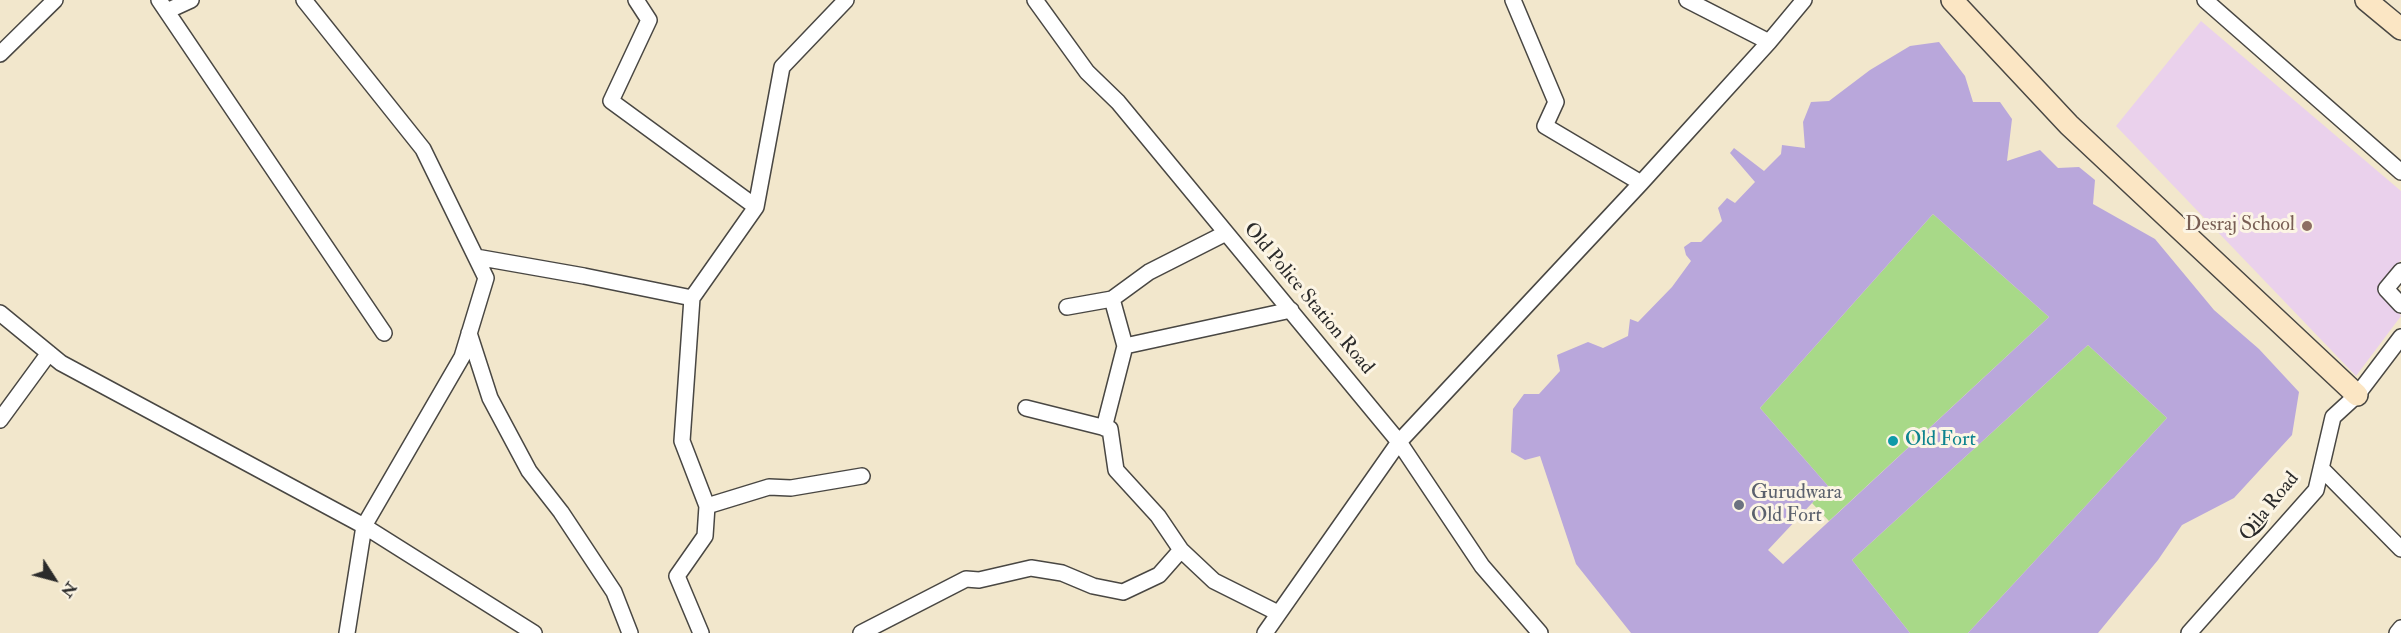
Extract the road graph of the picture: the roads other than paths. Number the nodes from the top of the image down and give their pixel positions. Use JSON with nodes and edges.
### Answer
{"nodes":[{"id":1,"x":55,"y":0,"type":"edge"},
{"id":2,"x":191,"y":0,"type":"edge"},
{"id":3,"x":304,"y":0,"type":"edge"},
{"id":4,"x":636,"y":0,"type":"edge"},
{"id":5,"x":846,"y":0,"type":"edge"},
{"id":6,"x":1035,"y":0,"type":"edge"},
{"id":7,"x":1513,"y":0,"type":"edge"},
{"id":8,"x":1687,"y":0,"type":"edge"},
{"id":9,"x":1804,"y":0,"type":"edge"},
{"id":10,"x":1952,"y":0,"type":"edge"},
{"id":11,"x":2366,"y":0,"type":"edge"},
{"id":12,"x":2212,"y":2,"type":"edge"},
{"id":13,"x":163,"y":5,"type":"edge"},
{"id":14,"x":2401,"y":29,"type":"edge"},
{"id":15,"x":1769,"y":42,"type":"junction"},
{"id":16,"x":0,"y":54,"type":"edge"},
{"id":17,"x":2401,"y":172,"type":"edge"},
{"id":18,"x":1641,"y":183,"type":"junction"},
{"id":19,"x":756,"y":207,"type":"junction"},
{"id":20,"x":1226,"y":233,"type":"junction"},
{"id":21,"x":476,"y":257,"type":"junction"},
{"id":22,"x":2401,"y":271,"type":"edge"},
{"id":23,"x":692,"y":298,"type":"junction"},
{"id":24,"x":1112,"y":299,"type":"junction"},
{"id":25,"x":2401,"y":305,"type":"edge"},
{"id":26,"x":1067,"y":307,"type":"dead end"},
{"id":27,"x":1291,"y":310,"type":"junction"},
{"id":28,"x":0,"y":313,"type":"edge"},
{"id":29,"x":384,"y":333,"type":"dead end"},
{"id":30,"x":469,"y":333,"type":"junction"},
{"id":31,"x":2401,"y":337,"type":"edge"},
{"id":32,"x":1125,"y":346,"type":"junction"},
{"id":33,"x":49,"y":353,"type":"junction"},
{"id":34,"x":2357,"y":395,"type":"junction"},
{"id":35,"x":1026,"y":408,"type":"dead end"},
{"id":36,"x":0,"y":420,"type":"edge"},
{"id":37,"x":1104,"y":428,"type":"junction"},
{"id":38,"x":1399,"y":442,"type":"junction"},
{"id":39,"x":2321,"y":468,"type":"junction"},
{"id":40,"x":862,"y":476,"type":"dead end"},
{"id":41,"x":706,"y":506,"type":"junction"},
{"id":42,"x":364,"y":526,"type":"junction"},
{"id":43,"x":2401,"y":549,"type":"edge"},
{"id":44,"x":1181,"y":550,"type":"junction"},
{"id":45,"x":1278,"y":613,"type":"junction"},
{"id":46,"x":2401,"y":628,"type":"edge"},
{"id":47,"x":347,"y":633,"type":"edge"},
{"id":48,"x":534,"y":633,"type":"edge"},
{"id":49,"x":630,"y":633,"type":"edge"},
{"id":50,"x":701,"y":633,"type":"edge"},
{"id":51,"x":861,"y":633,"type":"edge"},
{"id":52,"x":1265,"y":633,"type":"edge"},
{"id":53,"x":1540,"y":633,"type":"edge"},
{"id":54,"x":2189,"y":633,"type":"edge"},
{"id":55,"x":2397,"y":633,"type":"edge"}],
"edges":[{"from":1,"to":16,"type":"street"},
{"from":2,"to":13,"type":"street"},
{"from":3,"to":21,"type":"street"},
{"from":4,"to":19,"type":"street"},
{"from":5,"to":19,"type":"street"},
{"from":6,"to":20,"type":"street","name":"Old Police Station Road"},
{"from":7,"to":18,"type":"street"},
{"from":8,"to":15,"type":"street"},
{"from":9,"to":15,"type":"street"},
{"from":10,"to":34,"type":"street"},
{"from":11,"to":14,"type":"street"},
{"from":12,"to":17,"type":"street"},
{"from":13,"to":29,"type":"street"},
{"from":15,"to":18,"type":"street"},
{"from":18,"to":38,"type":"street"},
{"from":19,"to":23,"type":"street"},
{"from":20,"to":24,"type":"street"},
{"from":20,"to":27,"type":"street","name":"Old Police Station Road"},
{"from":21,"to":23,"type":"street"},
{"from":21,"to":30,"type":"street"},
{"from":22,"to":25,"type":"street"},
{"from":23,"to":41,"type":"street"},
{"from":24,"to":26,"type":"street"},
{"from":24,"to":32,"type":"street"},
{"from":27,"to":32,"type":"street"},
{"from":27,"to":38,"type":"street","name":"Old Police Station Road"},
{"from":28,"to":33,"type":"street"},
{"from":30,"to":42,"type":"street"},
{"from":30,"to":49,"type":"street"},
{"from":31,"to":34,"type":"street","name":"Qila Road"},
{"from":32,"to":37,"type":"street"},
{"from":33,"to":36,"type":"street"},
{"from":33,"to":42,"type":"street"},
{"from":34,"to":39,"type":"street","name":"Qila Road"},
{"from":35,"to":37,"type":"street"},
{"from":37,"to":44,"type":"street"},
{"from":38,"to":45,"type":"street"},
{"from":38,"to":53,"type":"street","name":"Old Police Station Road"},
{"from":39,"to":43,"type":"street"},
{"from":39,"to":54,"type":"street","name":"Qila Road"},
{"from":40,"to":41,"type":"street"},
{"from":41,"to":50,"type":"street"},
{"from":42,"to":47,"type":"street"},
{"from":42,"to":48,"type":"street"},
{"from":44,"to":45,"type":"street"},
{"from":44,"to":51,"type":"street"},
{"from":45,"to":52,"type":"street"},
{"from":46,"to":55,"type":"street"}]}
